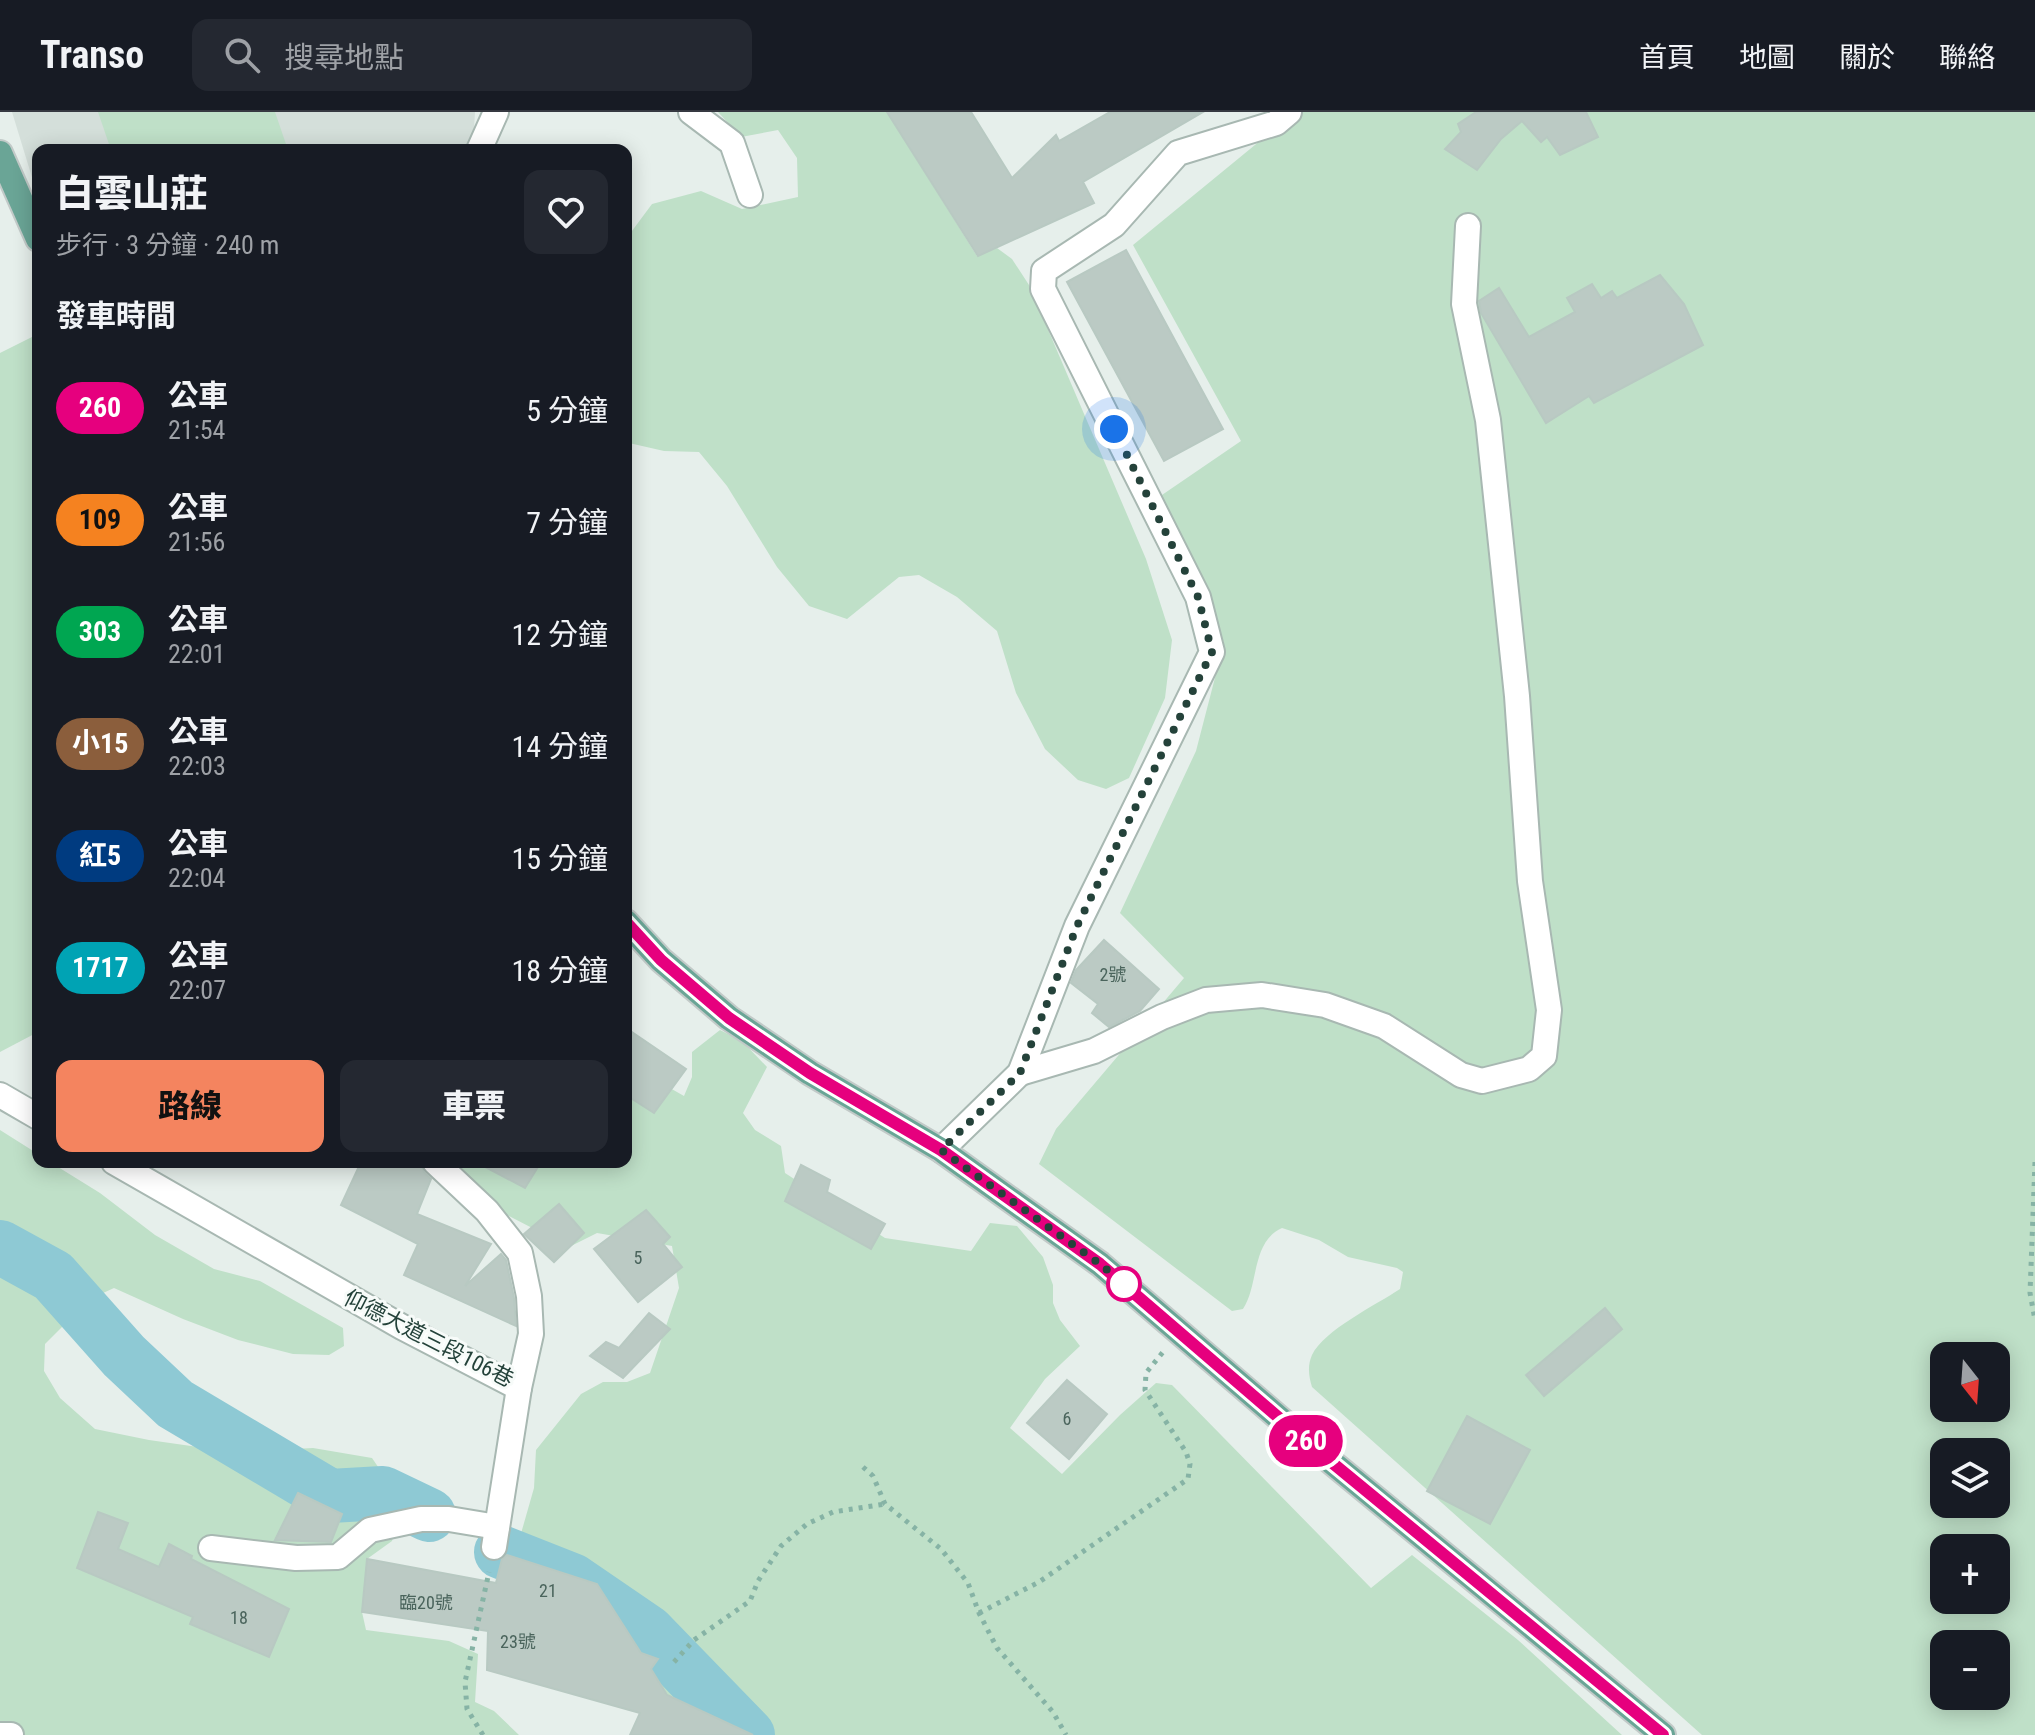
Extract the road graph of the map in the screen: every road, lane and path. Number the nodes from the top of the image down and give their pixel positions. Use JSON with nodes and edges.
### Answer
{"nodes":[{"id":1,"x":496,"y":112,"type":"edge"},
{"id":2,"x":691,"y":112,"type":"edge"},
{"id":3,"x":1289,"y":112,"type":"edge"},
{"id":4,"x":482,"y":144,"type":"edge"},
{"id":5,"x":0,"y":153,"type":"edge"},
{"id":6,"x":750,"y":195,"type":"dead end"},
{"id":7,"x":32,"y":225,"type":"edge"},
{"id":8,"x":1468,"y":226,"type":"dead end"},
{"id":9,"x":632,"y":929,"type":"edge"},
{"id":10,"x":1020,"y":1073,"type":"junction"},
{"id":11,"x":0,"y":1095,"type":"edge"},
{"id":12,"x":32,"y":1114,"type":"edge"},
{"id":13,"x":941,"y":1150,"type":"junction"},
{"id":14,"x":2035,"y":1162,"type":"edge"},
{"id":15,"x":124,"y":1168,"type":"edge"},
{"id":16,"x":441,"y":1168,"type":"edge"},
{"id":17,"x":2035,"y":1320,"type":"edge"},
{"id":18,"x":1180,"y":1332,"type":"junction"},
{"id":19,"x":519,"y":1388,"type":"junction"},
{"id":20,"x":863,"y":1467,"type":"dead end"},
{"id":21,"x":885,"y":1504,"type":"junction"},
{"id":22,"x":496,"y":1537,"type":"junction"},
{"id":23,"x":211,"y":1548,"type":"dead end"},
{"id":24,"x":979,"y":1613,"type":"junction"},
{"id":25,"x":674,"y":1662,"type":"dead end"},
{"id":26,"x":0,"y":1735,"type":"edge"},
{"id":27,"x":11,"y":1735,"type":"edge"},
{"id":28,"x":483,"y":1735,"type":"edge"},
{"id":29,"x":1066,"y":1735,"type":"edge"},
{"id":30,"x":1663,"y":1735,"type":"edge"}],
"edges":[{"from":1,"to":4,"type":"lane"},
{"from":2,"to":6,"type":"lane"},
{"from":3,"to":10,"type":"lane"},
{"from":5,"to":7,"type":"main road"},
{"from":8,"to":10,"type":"lane"},
{"from":9,"to":13,"type":"main road"},
{"from":10,"to":13,"type":"lane"},
{"from":11,"to":12,"type":"lane"},
{"from":13,"to":18,"type":"main road"},
{"from":14,"to":17,"type":"path"},
{"from":15,"to":19,"type":"lane","name":"仰德大道三段106巷"},
{"from":16,"to":19,"type":"lane","name":"仰德大道三段106巷"},
{"from":18,"to":24,"type":"path"},
{"from":18,"to":30,"type":"main road"},
{"from":19,"to":22,"type":"lane"},
{"from":20,"to":21,"type":"path"},
{"from":21,"to":24,"type":"path"},
{"from":21,"to":25,"type":"path"},
{"from":22,"to":23,"type":"lane"},
{"from":22,"to":28,"type":"path"},
{"from":24,"to":29,"type":"path"},
{"from":26,"to":27,"type":"lane"}]}
